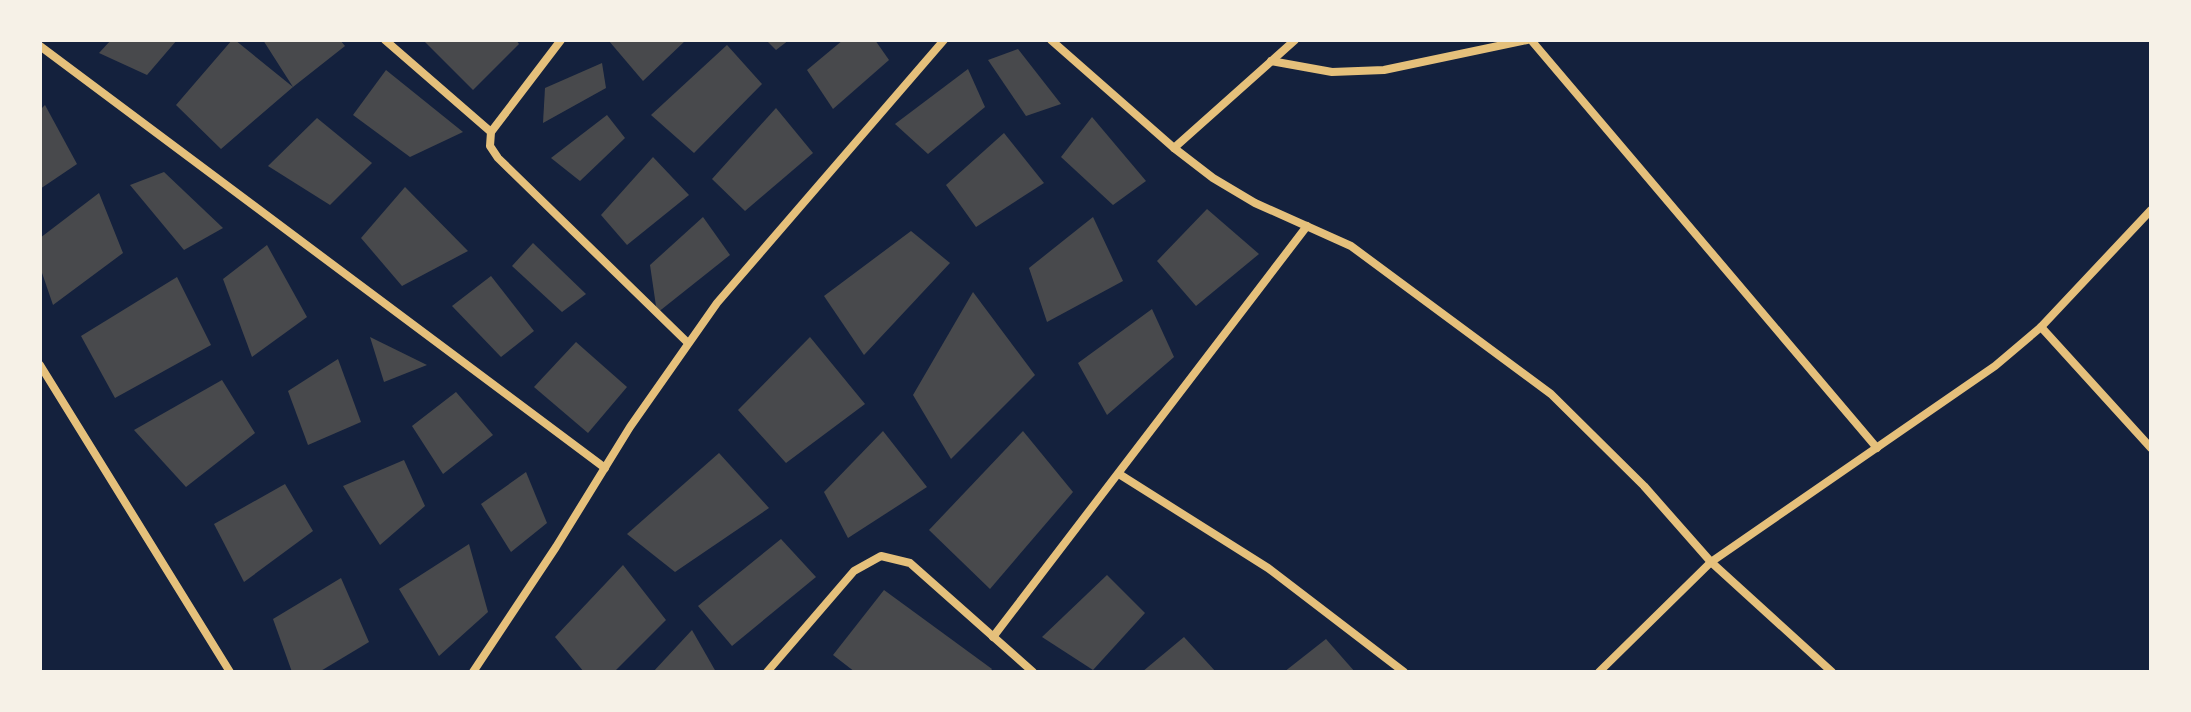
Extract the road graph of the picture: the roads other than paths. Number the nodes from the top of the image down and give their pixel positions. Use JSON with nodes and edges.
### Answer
{"nodes":[{"id":1,"x":385,"y":40,"type":"edge"},
{"id":2,"x":561,"y":40,"type":"edge"},
{"id":3,"x":944,"y":40,"type":"edge"},
{"id":4,"x":1051,"y":40,"type":"edge"},
{"id":5,"x":1295,"y":40,"type":"edge"},
{"id":6,"x":1529,"y":40,"type":"edge"},
{"id":7,"x":40,"y":46,"type":"edge"},
{"id":8,"x":1271,"y":61,"type":"junction"},
{"id":9,"x":491,"y":132,"type":"junction"},
{"id":10,"x":1174,"y":148,"type":"junction"},
{"id":11,"x":2151,"y":210,"type":"edge"},
{"id":12,"x":1307,"y":226,"type":"junction"},
{"id":13,"x":2041,"y":327,"type":"junction"},
{"id":14,"x":688,"y":343,"type":"junction"},
{"id":15,"x":40,"y":365,"type":"edge"},
{"id":16,"x":1877,"y":448,"type":"junction"},
{"id":17,"x":2151,"y":448,"type":"edge"},
{"id":18,"x":605,"y":468,"type":"junction"},
{"id":19,"x":1119,"y":474,"type":"junction"},
{"id":20,"x":1711,"y":562,"type":"junction"},
{"id":21,"x":993,"y":637,"type":"junction"},
{"id":22,"x":230,"y":672,"type":"edge"},
{"id":23,"x":473,"y":672,"type":"edge"},
{"id":24,"x":767,"y":672,"type":"edge"},
{"id":25,"x":1033,"y":672,"type":"edge"},
{"id":26,"x":1404,"y":672,"type":"edge"},
{"id":27,"x":1599,"y":672,"type":"edge"},
{"id":28,"x":1832,"y":672,"type":"edge"}],
"edges":[{"from":1,"to":9,"type":"street"},
{"from":2,"to":9,"type":"street"},
{"from":3,"to":14,"type":"street"},
{"from":4,"to":10,"type":"street"},
{"from":5,"to":8,"type":"street"},
{"from":6,"to":8,"type":"street"},
{"from":6,"to":16,"type":"street"},
{"from":7,"to":18,"type":"street"},
{"from":8,"to":10,"type":"street"},
{"from":9,"to":14,"type":"street"},
{"from":10,"to":12,"type":"street"},
{"from":11,"to":13,"type":"street"},
{"from":12,"to":19,"type":"street"},
{"from":12,"to":20,"type":"street"},
{"from":13,"to":16,"type":"street"},
{"from":13,"to":17,"type":"street"},
{"from":14,"to":18,"type":"street"},
{"from":15,"to":22,"type":"street"},
{"from":16,"to":20,"type":"street"},
{"from":18,"to":23,"type":"street"},
{"from":19,"to":21,"type":"street"},
{"from":19,"to":26,"type":"street"},
{"from":20,"to":27,"type":"street"},
{"from":20,"to":28,"type":"street"},
{"from":21,"to":24,"type":"street"},
{"from":21,"to":25,"type":"street"}]}
